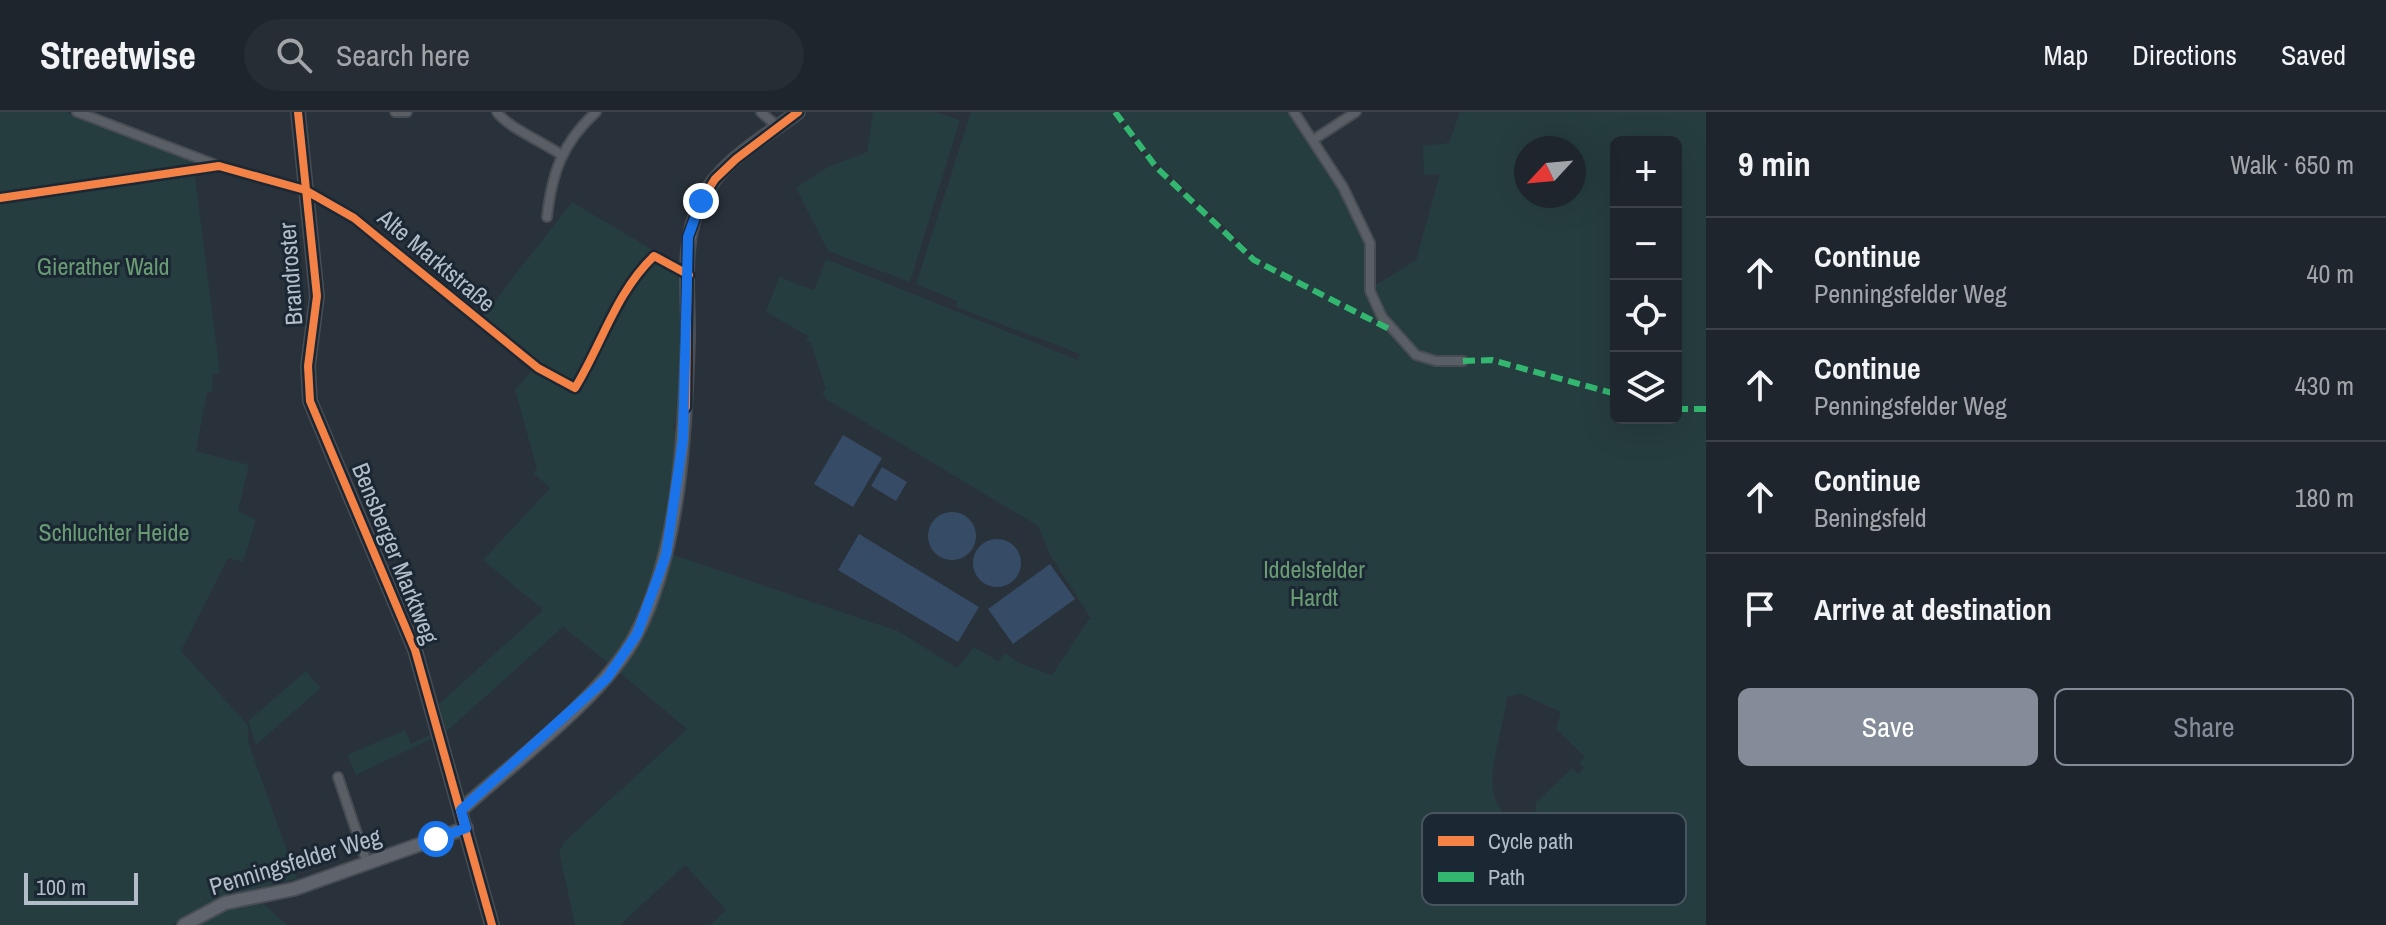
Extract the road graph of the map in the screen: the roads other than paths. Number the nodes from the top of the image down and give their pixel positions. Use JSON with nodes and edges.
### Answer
{"nodes":[{"id":1,"x":77,"y":112,"type":"edge"},
{"id":2,"x":298,"y":112,"type":"edge"},
{"id":3,"x":395,"y":112,"type":"edge"},
{"id":4,"x":407,"y":112,"type":"edge"},
{"id":5,"x":497,"y":112,"type":"edge"},
{"id":6,"x":596,"y":112,"type":"edge"},
{"id":7,"x":761,"y":112,"type":"edge"},
{"id":8,"x":798,"y":112,"type":"edge"},
{"id":9,"x":1294,"y":112,"type":"edge"},
{"id":10,"x":1356,"y":112,"type":"edge"},
{"id":11,"x":778,"y":127,"type":"junction"},
{"id":12,"x":1313,"y":140,"type":"junction"},
{"id":13,"x":560,"y":154,"type":"junction"},
{"id":14,"x":305,"y":190,"type":"junction"},
{"id":15,"x":547,"y":217,"type":"dead end"},
{"id":16,"x":1463,"y":361,"type":"dead end"},
{"id":17,"x":538,"y":368,"type":"dead end"},
{"id":18,"x":307,"y":384,"type":"joint"},
{"id":19,"x":338,"y":777,"type":"dead end"},
{"id":20,"x":461,"y":810,"type":"junction"},
{"id":21,"x":466,"y":828,"type":"junction"},
{"id":22,"x":367,"y":863,"type":"junction"},
{"id":23,"x":184,"y":925,"type":"edge"},
{"id":24,"x":492,"y":925,"type":"edge"}],
"edges":[{"from":1,"to":14,"type":"street","name":"Alte Marktstraße"},
{"from":2,"to":14,"type":"street","name":"Brandroster"},
{"from":3,"to":4,"type":"street"},
{"from":5,"to":13,"type":"street"},
{"from":6,"to":13,"type":"street"},
{"from":7,"to":11,"type":"street"},
{"from":8,"to":11,"type":"street"},
{"from":9,"to":12,"type":"street"},
{"from":10,"to":12,"type":"street"},
{"from":11,"to":20,"type":"street"},
{"from":12,"to":16,"type":"street"},
{"from":13,"to":15,"type":"street"},
{"from":14,"to":17,"type":"street","name":"Alte Marktstraße"},
{"from":14,"to":18,"type":"street","name":"Brandroster"},
{"from":18,"to":20,"type":"street","name":"Bensberger Marktweg"},
{"from":19,"to":22,"type":"street"},
{"from":20,"to":21,"type":"street","name":"Bensberger Marktweg"},
{"from":21,"to":22,"type":"street","name":"Penningsfelder Weg"},
{"from":21,"to":24,"type":"street","name":"Bensberger Marktweg"},
{"from":22,"to":23,"type":"street","name":"Penningsfelder Weg"}]}
